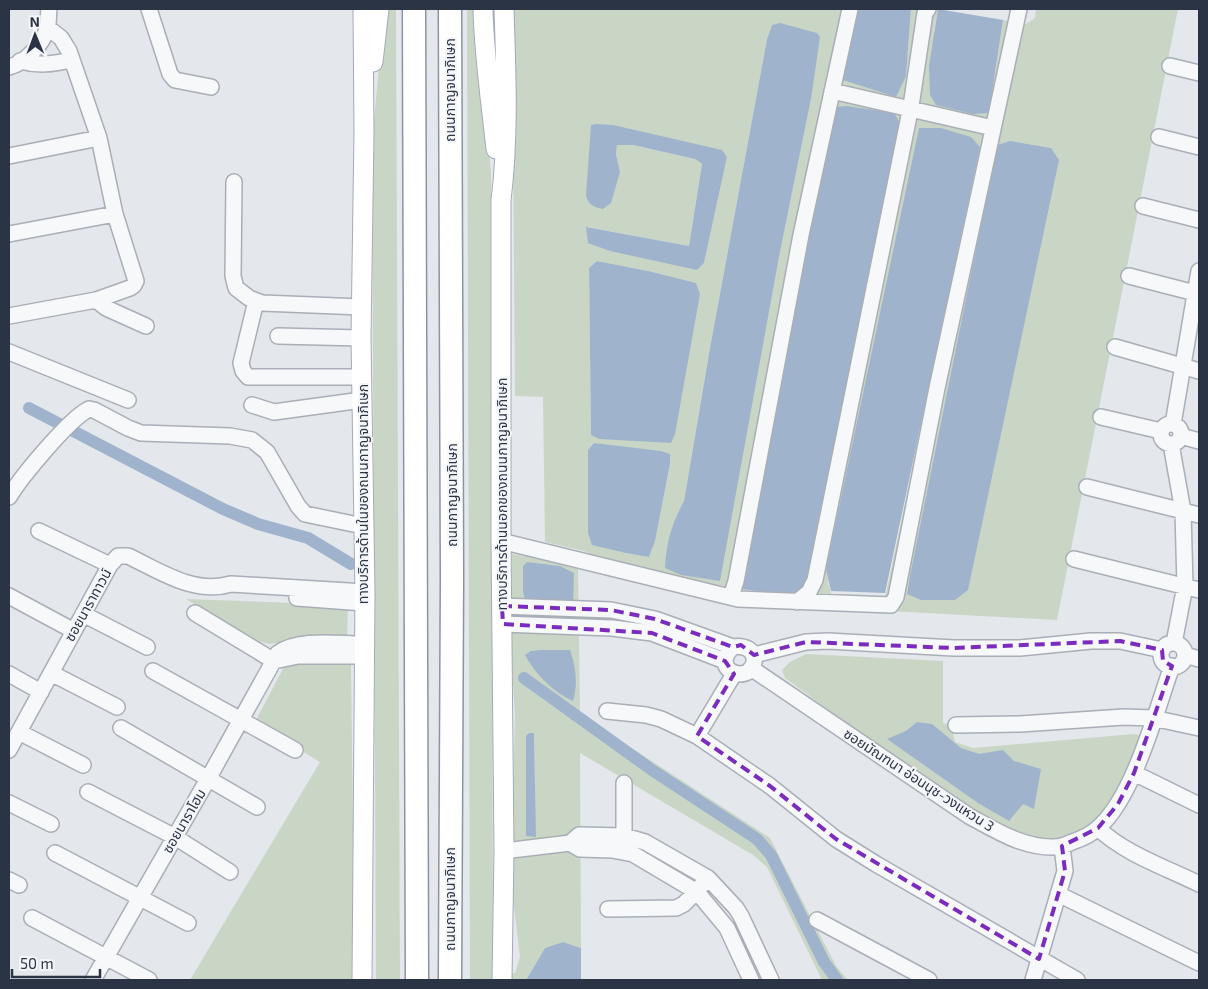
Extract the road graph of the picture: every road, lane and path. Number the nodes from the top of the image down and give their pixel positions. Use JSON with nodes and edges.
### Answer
{"nodes":[{"id":1,"x":49,"y":9,"type":"edge"},
{"id":2,"x":149,"y":9,"type":"edge"},
{"id":3,"x":363,"y":9,"type":"edge"},
{"id":4,"x":379,"y":9,"type":"edge"},
{"id":5,"x":414,"y":9,"type":"edge"},
{"id":6,"x":450,"y":9,"type":"edge"},
{"id":7,"x":482,"y":9,"type":"edge"},
{"id":8,"x":504,"y":9,"type":"edge"},
{"id":9,"x":850,"y":9,"type":"edge"},
{"id":10,"x":928,"y":9,"type":"edge"},
{"id":11,"x":1019,"y":9,"type":"edge"},
{"id":12,"x":47,"y":28,"type":"junction"},
{"id":13,"x":505,"y":42,"type":"junction"},
{"id":14,"x":483,"y":43,"type":"junction"},
{"id":15,"x":72,"y":60,"type":"junction"},
{"id":16,"x":15,"y":64,"type":"edge"},
{"id":17,"x":1170,"y":66,"type":"dead end"},
{"id":18,"x":1199,"y":73,"type":"edge"},
{"id":19,"x":210,"y":87,"type":"dead end"},
{"id":20,"x":832,"y":91,"type":"junction"},
{"id":21,"x":911,"y":109,"type":"junction"},
{"id":22,"x":994,"y":128,"type":"junction"},
{"id":23,"x":364,"y":132,"type":"junction"},
{"id":24,"x":1159,"y":137,"type":"dead end"},
{"id":25,"x":99,"y":138,"type":"junction"},
{"id":26,"x":1199,"y":147,"type":"edge"},
{"id":27,"x":9,"y":156,"type":"edge"},
{"id":28,"x":234,"y":182,"type":"dead end"},
{"id":29,"x":501,"y":200,"type":"junction"},
{"id":30,"x":1143,"y":206,"type":"dead end"},
{"id":31,"x":115,"y":214,"type":"junction"},
{"id":32,"x":1199,"y":220,"type":"edge"},
{"id":33,"x":9,"y":234,"type":"edge"},
{"id":34,"x":1199,"y":271,"type":"edge"},
{"id":35,"x":1129,"y":276,"type":"dead end"},
{"id":36,"x":1197,"y":294,"type":"edge"},
{"id":37,"x":96,"y":300,"type":"junction"},
{"id":38,"x":256,"y":301,"type":"junction"},
{"id":39,"x":362,"y":307,"type":"junction"},
{"id":40,"x":9,"y":316,"type":"edge"},
{"id":41,"x":146,"y":326,"type":"dead end"},
{"id":42,"x":278,"y":336,"type":"dead end"},
{"id":43,"x":361,"y":338,"type":"junction"},
{"id":44,"x":1115,"y":347,"type":"dead end"},
{"id":45,"x":9,"y":352,"type":"edge"},
{"id":46,"x":1183,"y":366,"type":"junction"},
{"id":47,"x":1199,"y":371,"type":"edge"},
{"id":48,"x":362,"y":377,"type":"junction"},
{"id":49,"x":128,"y":400,"type":"dead end"},
{"id":50,"x":362,"y":400,"type":"junction"},
{"id":51,"x":252,"y":405,"type":"dead end"},
{"id":52,"x":1101,"y":418,"type":"dead end"},
{"id":53,"x":1171,"y":434,"type":"junction"},
{"id":54,"x":1199,"y":441,"type":"edge"},
{"id":55,"x":1087,"y":487,"type":"dead end"},
{"id":56,"x":9,"y":497,"type":"edge"},
{"id":57,"x":1183,"y":510,"type":"junction"},
{"id":58,"x":1199,"y":515,"type":"edge"},
{"id":59,"x":363,"y":526,"type":"junction"},
{"id":60,"x":39,"y":531,"type":"dead end"},
{"id":61,"x":501,"y":541,"type":"junction"},
{"id":62,"x":1074,"y":559,"type":"dead end"},
{"id":63,"x":110,"y":565,"type":"junction"},
{"id":64,"x":1192,"y":588,"type":"edge"},
{"id":65,"x":9,"y":596,"type":"edge"},
{"id":66,"x":364,"y":597,"type":"junction"},
{"id":67,"x":731,"y":598,"type":"junction"},
{"id":68,"x":797,"y":602,"type":"junction"},
{"id":69,"x":195,"y":613,"type":"dead end"},
{"id":70,"x":83,"y":614,"type":"junction"},
{"id":71,"x":503,"y":615,"type":"junction"},
{"id":72,"x":74,"y":631,"type":"junction"},
{"id":73,"x":147,"y":647,"type":"dead end"},
{"id":74,"x":733,"y":647,"type":"junction"},
{"id":75,"x":1168,"y":647,"type":"junction"},
{"id":76,"x":363,"y":650,"type":"junction"},
{"id":77,"x":1192,"y":657,"type":"edge"},
{"id":78,"x":274,"y":661,"type":"junction"},
{"id":79,"x":725,"y":661,"type":"junction"},
{"id":80,"x":752,"y":662,"type":"junction"},
{"id":81,"x":1172,"y":666,"type":"junction"},
{"id":82,"x":153,"y":671,"type":"dead end"},
{"id":83,"x":50,"y":673,"type":"junction"},
{"id":84,"x":9,"y":674,"type":"edge"},
{"id":85,"x":734,"y":674,"type":"junction"},
{"id":86,"x":41,"y":692,"type":"junction"},
{"id":87,"x":117,"y":707,"type":"dead end"},
{"id":88,"x":607,"y":711,"type":"dead end"},
{"id":89,"x":1153,"y":718,"type":"junction"},
{"id":90,"x":241,"y":720,"type":"junction"},
{"id":91,"x":956,"y":725,"type":"dead end"},
{"id":92,"x":121,"y":728,"type":"dead end"},
{"id":93,"x":1199,"y":728,"type":"edge"},
{"id":94,"x":19,"y":732,"type":"junction"},
{"id":95,"x":697,"y":736,"type":"junction"},
{"id":96,"x":9,"y":750,"type":"edge"},
{"id":97,"x":295,"y":750,"type":"dead end"},
{"id":98,"x":83,"y":765,"type":"dead end"},
{"id":99,"x":1134,"y":773,"type":"junction"},
{"id":100,"x":208,"y":778,"type":"junction"},
{"id":101,"x":624,"y":784,"type":"dead end"},
{"id":102,"x":88,"y":792,"type":"dead end"},
{"id":103,"x":9,"y":803,"type":"edge"},
{"id":104,"x":1199,"y":805,"type":"edge"},
{"id":105,"x":257,"y":807,"type":"dead end"},
{"id":106,"x":51,"y":824,"type":"dead end"},
{"id":107,"x":1098,"y":828,"type":"junction"},
{"id":108,"x":175,"y":837,"type":"junction"},
{"id":109,"x":624,"y":844,"type":"junction"},
{"id":110,"x":1062,"y":846,"type":"junction"},
{"id":111,"x":504,"y":851,"type":"junction"},
{"id":112,"x":55,"y":853,"type":"dead end"},
{"id":113,"x":230,"y":872,"type":"dead end"},
{"id":114,"x":708,"y":878,"type":"junction"},
{"id":115,"x":1199,"y":884,"type":"edge"},
{"id":116,"x":697,"y":892,"type":"junction"},
{"id":117,"x":1058,"y":894,"type":"junction"},
{"id":118,"x":141,"y":898,"type":"junction"},
{"id":119,"x":608,"y":910,"type":"dead end"},
{"id":120,"x":32,"y":918,"type":"dead end"},
{"id":121,"x":817,"y":920,"type":"dead end"},
{"id":122,"x":188,"y":923,"type":"dead end"},
{"id":123,"x":107,"y":957,"type":"junction"},
{"id":124,"x":1039,"y":959,"type":"junction"},
{"id":125,"x":1199,"y":963,"type":"edge"},
{"id":126,"x":766,"y":978,"type":"edge"},
{"id":127,"x":93,"y":980,"type":"edge"},
{"id":128,"x":149,"y":980,"type":"edge"},
{"id":129,"x":362,"y":980,"type":"edge"},
{"id":130,"x":417,"y":980,"type":"edge"},
{"id":131,"x":450,"y":980,"type":"edge"},
{"id":132,"x":502,"y":980,"type":"edge"},
{"id":133,"x":751,"y":980,"type":"edge"},
{"id":134,"x":929,"y":980,"type":"edge"},
{"id":135,"x":1033,"y":980,"type":"edge"},
{"id":136,"x":1077,"y":980,"type":"edge"}],
"edges":[{"from":1,"to":12,"type":"street"},
{"from":2,"to":19,"type":"street"},
{"from":3,"to":23,"type":"main road","name":"ทางบริการด้านในของถนนกาญจนาภิเษก"},
{"from":4,"to":23,"type":"main road"},
{"from":5,"to":130,"type":"highway"},
{"from":6,"to":131,"type":"highway","name":"ถนนกาญจนาภิเษก"},
{"from":7,"to":14,"type":"main road"},
{"from":8,"to":13,"type":"main road","name":"ทางบริการด้านนอกของถนนกาญจนาภิเษก"},
{"from":9,"to":20,"type":"street"},
{"from":10,"to":21,"type":"street"},
{"from":11,"to":22,"type":"street"},
{"from":12,"to":15,"type":"street"},
{"from":12,"to":16,"type":"street"},
{"from":13,"to":14,"type":"main road"},
{"from":13,"to":29,"type":"main road","name":"ทางบริการด้านนอกของถนนกาญจนาภิเษก"},
{"from":14,"to":29,"type":"main road"},
{"from":15,"to":16,"type":"street"},
{"from":15,"to":25,"type":"street"},
{"from":17,"to":18,"type":"street"},
{"from":20,"to":21,"type":"street"},
{"from":20,"to":67,"type":"street"},
{"from":21,"to":22,"type":"street"},
{"from":21,"to":68,"type":"street"},
{"from":22,"to":68,"type":"street"},
{"from":23,"to":39,"type":"main road","name":"ทางบริการด้านในของถนนกาญจนาภิเษก"},
{"from":24,"to":26,"type":"street"},
{"from":25,"to":27,"type":"street"},
{"from":25,"to":31,"type":"street"},
{"from":28,"to":38,"type":"street"},
{"from":29,"to":61,"type":"main road","name":"ทางบริการด้านนอกของถนนกาญจนาภิเษก"},
{"from":30,"to":32,"type":"street"},
{"from":31,"to":33,"type":"street"},
{"from":31,"to":37,"type":"street"},
{"from":34,"to":36,"type":"street"},
{"from":35,"to":36,"type":"street"},
{"from":36,"to":46,"type":"street"},
{"from":37,"to":40,"type":"street"},
{"from":37,"to":41,"type":"street"},
{"from":38,"to":39,"type":"street"},
{"from":38,"to":48,"type":"street"},
{"from":39,"to":43,"type":"main road","name":"ทางบริการด้านในของถนนกาญจนาภิเษก"},
{"from":42,"to":43,"type":"street"},
{"from":43,"to":48,"type":"main road","name":"ทางบริการด้านในของถนนกาญจนาภิเษก"},
{"from":44,"to":46,"type":"street"},
{"from":45,"to":49,"type":"street"},
{"from":46,"to":47,"type":"street"},
{"from":46,"to":53,"type":"street"},
{"from":48,"to":50,"type":"main road","name":"ทางบริการด้านในของถนนกาญจนาภิเษก"},
{"from":50,"to":51,"type":"street"},
{"from":50,"to":59,"type":"main road","name":"ทางบริการด้านในของถนนกาญจนาภิเษก"},
{"from":52,"to":53,"type":"street"},
{"from":53,"to":54,"type":"street"},
{"from":53,"to":57,"type":"street"},
{"from":55,"to":57,"type":"street"},
{"from":56,"to":59,"type":"street"},
{"from":57,"to":58,"type":"street"},
{"from":57,"to":64,"type":"street"},
{"from":59,"to":66,"type":"main road","name":"ทางบริการด้านในของถนนกาญจนาภิเษก"},
{"from":60,"to":63,"type":"street"},
{"from":61,"to":67,"type":"street"},
{"from":61,"to":71,"type":"main road","name":"ทางบริการด้านนอกของถนนกาญจนาภิเษก"},
{"from":62,"to":64,"type":"street"},
{"from":63,"to":66,"type":"street","name":"ซอยนาราทาวน์"},
{"from":63,"to":70,"type":"street","name":"ซอยนาราทาวน์"},
{"from":64,"to":75,"type":"street"},
{"from":65,"to":72,"type":"street"},
{"from":66,"to":76,"type":"main road","name":"ทางบริการด้านในของถนนกาญจนาภิเษก"},
{"from":67,"to":68,"type":"street"},
{"from":69,"to":78,"type":"street"},
{"from":70,"to":72,"type":"street","name":"ซอยนาราทาวน์"},
{"from":70,"to":73,"type":"street"},
{"from":71,"to":74,"type":"street","name":"ซอยมัณฑนา อ่อนนุช-วงแหวน 3"},
{"from":71,"to":79,"type":"street"},
{"from":71,"to":111,"type":"main road","name":"ทางบริการด้านนอกของถนนกาญจนาภิเษก"},
{"from":72,"to":83,"type":"street","name":"ซอยนาราทาวน์"},
{"from":74,"to":79,"type":"street"},
{"from":74,"to":80,"type":"street","name":"ซอยมัณฑนา อ่อนนุช-วงแหวน 3"},
{"from":75,"to":77,"type":"street"},
{"from":75,"to":80,"type":"street"},
{"from":75,"to":81,"type":"street"},
{"from":76,"to":78,"type":"street"},
{"from":76,"to":129,"type":"main road","name":"ทางบริการด้านในของถนนกาญจนาภิเษก"},
{"from":77,"to":81,"type":"street"},
{"from":78,"to":90,"type":"street","name":"ซอยนาราโฮม"},
{"from":79,"to":85,"type":"street"},
{"from":80,"to":85,"type":"street"},
{"from":80,"to":110,"type":"street","name":"ซอยมัณฑนา อ่อนนุช-วงแหวน 3"},
{"from":81,"to":89,"type":"street","name":"ซอยมัณฑนา อ่อนนุช-วงแหวน 3"},
{"from":82,"to":90,"type":"street"},
{"from":83,"to":86,"type":"street","name":"ซอยนาราทาวน์"},
{"from":83,"to":87,"type":"street"},
{"from":84,"to":86,"type":"street"},
{"from":85,"to":95,"type":"street"},
{"from":86,"to":94,"type":"street","name":"ซอยนาราทาวน์"},
{"from":88,"to":95,"type":"street"},
{"from":89,"to":91,"type":"street"},
{"from":89,"to":93,"type":"street"},
{"from":89,"to":99,"type":"street","name":"ซอยมัณฑนา อ่อนนุช-วงแหวน 3"},
{"from":90,"to":97,"type":"street"},
{"from":90,"to":100,"type":"street","name":"ซอยนาราโฮม"},
{"from":92,"to":100,"type":"street"},
{"from":94,"to":96,"type":"street","name":"ซอยนาราทาวน์"},
{"from":94,"to":98,"type":"street"},
{"from":95,"to":124,"type":"street"},
{"from":99,"to":104,"type":"street"},
{"from":99,"to":107,"type":"street","name":"ซอยมัณฑนา อ่อนนุช-วงแหวน 3"},
{"from":100,"to":105,"type":"street"},
{"from":100,"to":108,"type":"street","name":"ซอยนาราโฮม"},
{"from":101,"to":109,"type":"street"},
{"from":102,"to":108,"type":"street"},
{"from":103,"to":106,"type":"street"},
{"from":107,"to":110,"type":"street","name":"ซอยมัณฑนา อ่อนนุช-วงแหวน 3"},
{"from":107,"to":115,"type":"street"},
{"from":108,"to":113,"type":"street"},
{"from":108,"to":118,"type":"street","name":"ซอยนาราโฮม"},
{"from":109,"to":111,"type":"street"},
{"from":109,"to":114,"type":"street"},
{"from":109,"to":116,"type":"street"},
{"from":110,"to":117,"type":"street"},
{"from":111,"to":132,"type":"main road","name":"ทางบริการด้านนอกของถนนกาญจนาภิเษก"},
{"from":112,"to":118,"type":"street"},
{"from":114,"to":116,"type":"street"},
{"from":114,"to":126,"type":"street"},
{"from":116,"to":119,"type":"street"},
{"from":116,"to":133,"type":"street"},
{"from":117,"to":124,"type":"street"},
{"from":117,"to":125,"type":"street"},
{"from":118,"to":122,"type":"street"},
{"from":118,"to":123,"type":"street","name":"ซอยนาราโฮม"},
{"from":120,"to":123,"type":"street"},
{"from":121,"to":134,"type":"street"},
{"from":123,"to":127,"type":"street","name":"ซอยนาราโฮม"},
{"from":123,"to":128,"type":"street"},
{"from":124,"to":135,"type":"street"},
{"from":124,"to":136,"type":"street"}]}
